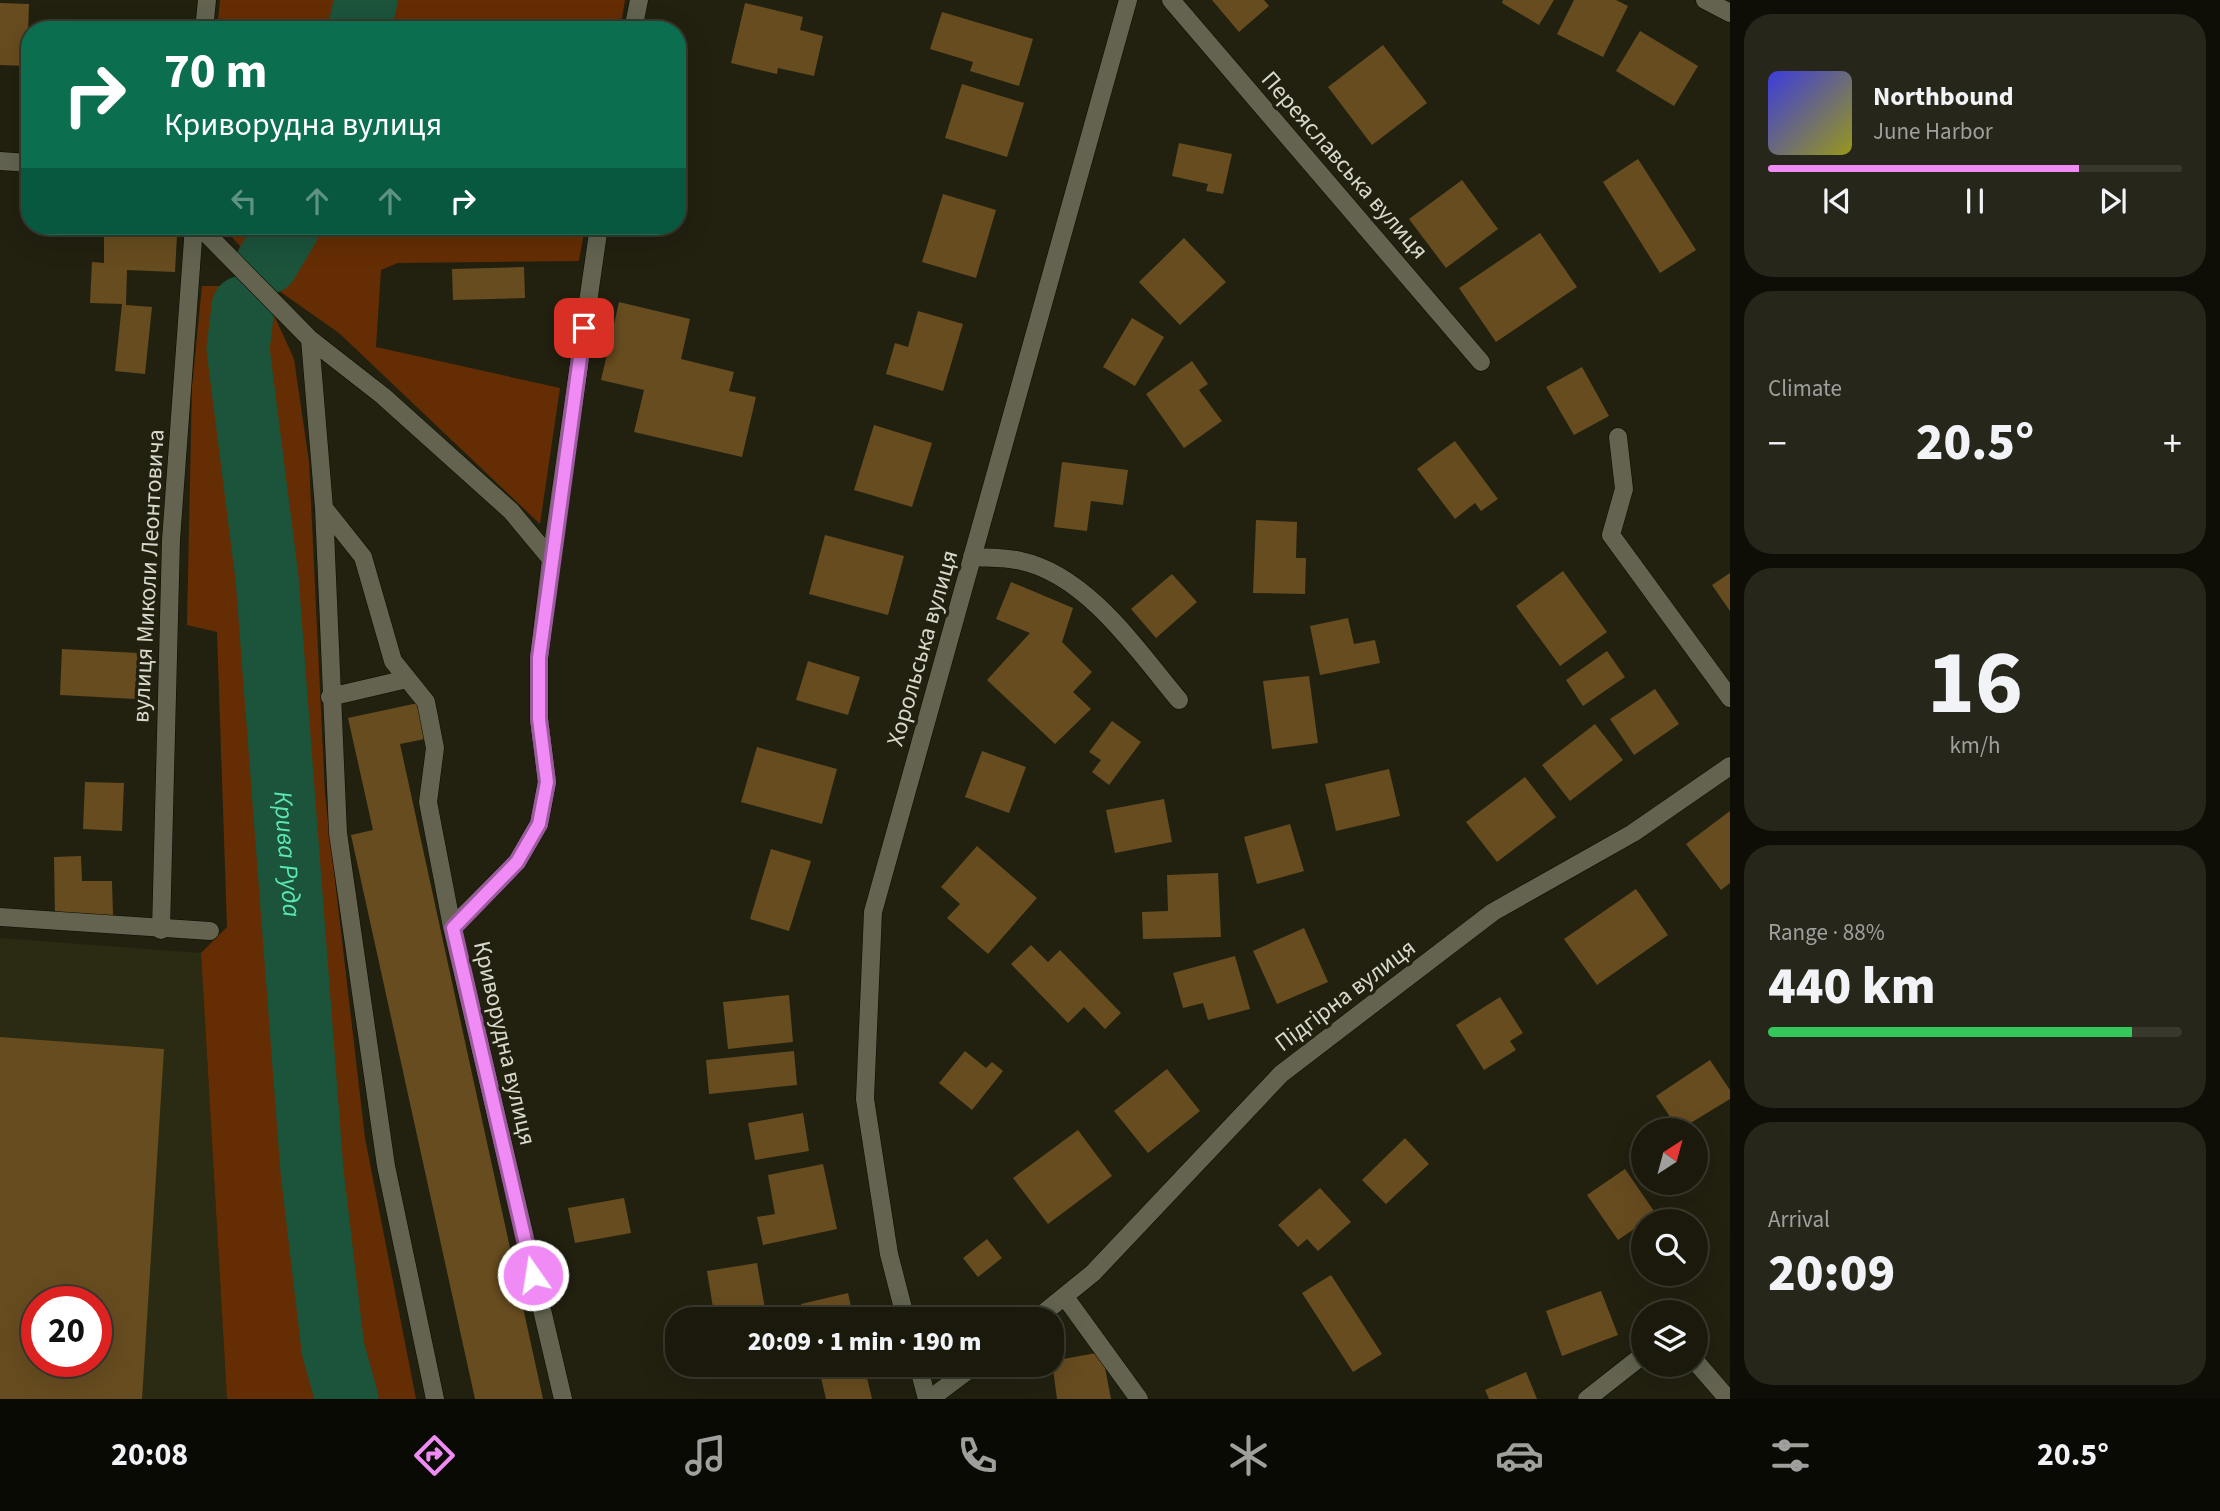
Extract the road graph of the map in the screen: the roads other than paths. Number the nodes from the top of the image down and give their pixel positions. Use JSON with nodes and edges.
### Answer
{"nodes":[{"id":1,"x":207,"y":0,"type":"edge"},
{"id":2,"x":639,"y":0,"type":"edge"},
{"id":3,"x":1128,"y":0,"type":"edge"},
{"id":4,"x":1171,"y":0,"type":"edge"},
{"id":5,"x":1705,"y":0,"type":"edge"},
{"id":6,"x":1730,"y":13,"type":"edge"},
{"id":7,"x":205,"y":21,"type":"edge"},
{"id":8,"x":635,"y":21,"type":"edge"},
{"id":9,"x":0,"y":161,"type":"edge"},
{"id":10,"x":21,"y":162,"type":"edge"},
{"id":11,"x":195,"y":235,"type":"edge"},
{"id":12,"x":205,"y":235,"type":"edge"},
{"id":13,"x":597,"y":235,"type":"edge"},
{"id":14,"x":310,"y":339,"type":"junction"},
{"id":15,"x":1481,"y":362,"type":"dead end"},
{"id":16,"x":1618,"y":437,"type":"dead end"},
{"id":17,"x":324,"y":508,"type":"junction"},
{"id":18,"x":972,"y":557,"type":"junction"},
{"id":19,"x":551,"y":559,"type":"junction"},
{"id":20,"x":407,"y":680,"type":"junction"},
{"id":21,"x":330,"y":697,"type":"junction"},
{"id":22,"x":1730,"y":698,"type":"edge"},
{"id":23,"x":1179,"y":700,"type":"dead end"},
{"id":24,"x":1730,"y":766,"type":"edge"},
{"id":25,"x":0,"y":917,"type":"edge"},
{"id":26,"x":453,"y":928,"type":"junction"},
{"id":27,"x":161,"y":929,"type":"junction"},
{"id":28,"x":210,"y":931,"type":"dead end"},
{"id":29,"x":1065,"y":1297,"type":"junction"},
{"id":30,"x":903,"y":1307,"type":"edge"},
{"id":31,"x":1052,"y":1307,"type":"edge"},
{"id":32,"x":1631,"y":1364,"type":"edge"},
{"id":33,"x":1708,"y":1376,"type":"edge"},
{"id":34,"x":922,"y":1377,"type":"edge"},
{"id":35,"x":958,"y":1377,"type":"edge"},
{"id":36,"x":435,"y":1399,"type":"edge"},
{"id":37,"x":563,"y":1399,"type":"edge"},
{"id":38,"x":928,"y":1399,"type":"edge"},
{"id":39,"x":1139,"y":1399,"type":"edge"},
{"id":40,"x":1587,"y":1399,"type":"edge"},
{"id":41,"x":1728,"y":1399,"type":"edge"}],
"edges":[{"from":1,"to":7,"type":"street"},
{"from":2,"to":8,"type":"street"},
{"from":3,"to":18,"type":"street","name":"Хорольська вулиця"},
{"from":4,"to":15,"type":"street","name":"Переяславська вулиця"},
{"from":5,"to":6,"type":"street"},
{"from":9,"to":10,"type":"street"},
{"from":11,"to":27,"type":"street","name":"вулиця Миколи Леонтовича"},
{"from":12,"to":14,"type":"street"},
{"from":13,"to":19,"type":"street","name":"Криворудна вулиця"},
{"from":14,"to":17,"type":"street"},
{"from":14,"to":19,"type":"street"},
{"from":16,"to":22,"type":"street"},
{"from":17,"to":20,"type":"street"},
{"from":17,"to":21,"type":"street"},
{"from":18,"to":23,"type":"street"},
{"from":18,"to":30,"type":"street","name":"Хорольська вулиця"},
{"from":19,"to":26,"type":"street","name":"Криворудна вулиця"},
{"from":20,"to":21,"type":"street"},
{"from":20,"to":26,"type":"street"},
{"from":21,"to":36,"type":"street"},
{"from":24,"to":29,"type":"street","name":"Підгірна вулиця"},
{"from":25,"to":27,"type":"street"},
{"from":26,"to":37,"type":"street","name":"Криворудна вулиця"},
{"from":27,"to":28,"type":"street"},
{"from":29,"to":31,"type":"street","name":"Підгірна вулиця"},
{"from":29,"to":39,"type":"street"},
{"from":32,"to":40,"type":"street"},
{"from":33,"to":41,"type":"street"},
{"from":34,"to":38,"type":"street"},
{"from":35,"to":38,"type":"street"}]}
